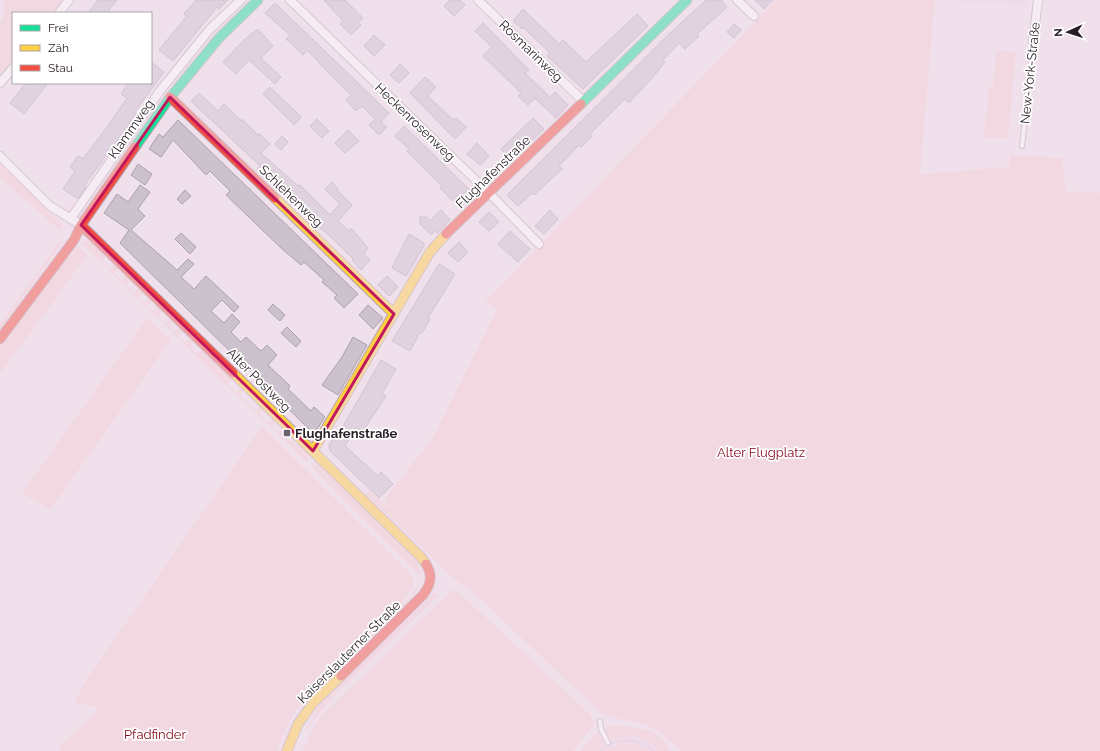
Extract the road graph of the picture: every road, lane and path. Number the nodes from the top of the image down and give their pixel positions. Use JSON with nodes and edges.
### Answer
{"nodes":[{"id":1,"x":69,"y":0,"type":"edge"},
{"id":2,"x":241,"y":0,"type":"edge"},
{"id":3,"x":258,"y":0,"type":"edge"},
{"id":4,"x":290,"y":0,"type":"edge"},
{"id":5,"x":478,"y":0,"type":"edge"},
{"id":6,"x":687,"y":0,"type":"edge"},
{"id":7,"x":737,"y":0,"type":"edge"},
{"id":8,"x":1038,"y":0,"type":"edge"},
{"id":9,"x":60,"y":12,"type":"edge"},
{"id":10,"x":754,"y":16,"type":"dead end"},
{"id":11,"x":1033,"y":42,"type":"joint"},
{"id":12,"x":12,"y":69,"type":"edge"},
{"id":13,"x":0,"y":84,"type":"edge"},
{"id":14,"x":170,"y":97,"type":"junction"},
{"id":15,"x":584,"y":102,"type":"junction"},
{"id":16,"x":1022,"y":146,"type":"dead end"},
{"id":17,"x":0,"y":156,"type":"edge"},
{"id":18,"x":490,"y":194,"type":"junction"},
{"id":19,"x":71,"y":218,"type":"junction"},
{"id":20,"x":81,"y":225,"type":"junction"},
{"id":21,"x":539,"y":244,"type":"dead end"},
{"id":22,"x":394,"y":314,"type":"junction"},
{"id":23,"x":0,"y":339,"type":"edge"},
{"id":24,"x":313,"y":451,"type":"junction"},
{"id":25,"x":431,"y":574,"type":"joint"},
{"id":26,"x":600,"y":722,"type":"dead end"},
{"id":27,"x":608,"y":743,"type":"dead end"},
{"id":28,"x":287,"y":751,"type":"edge"}],
"edges":[{"from":1,"to":9,"type":"street"},
{"from":2,"to":19,"type":"street","name":"Klammweg"},
{"from":3,"to":14,"type":"main road","name":"Klammweg"},
{"from":4,"to":18,"type":"street","name":"Heckenrosenweg"},
{"from":5,"to":15,"type":"street","name":"Rosmarinweg"},
{"from":6,"to":15,"type":"main road","name":"Flughafenstraße"},
{"from":7,"to":10,"type":"street"},
{"from":8,"to":11,"type":"street","name":"New-York-Straße"},
{"from":11,"to":16,"type":"lane","name":"New-York-Straße"},
{"from":12,"to":13,"type":"street"},
{"from":14,"to":20,"type":"main road","name":"Klammweg"},
{"from":14,"to":22,"type":"main road","name":"Schlehenweg"},
{"from":15,"to":18,"type":"main road","name":"Flughafenstraße"},
{"from":17,"to":19,"type":"street"},
{"from":18,"to":21,"type":"street","name":"Heckenrosenweg"},
{"from":18,"to":22,"type":"main road","name":"Flughafenstraße"},
{"from":19,"to":20,"type":"street"},
{"from":20,"to":23,"type":"main road","name":"Klammweg"},
{"from":20,"to":24,"type":"main road","name":"Alter Postweg"},
{"from":22,"to":24,"type":"main road","name":"Flughafenstraße"},
{"from":24,"to":25,"type":"main road","name":"Alter Postweg"},
{"from":25,"to":28,"type":"main road","name":"Kaiserslauterner Straße"},
{"from":26,"to":27,"type":"lane"}]}
